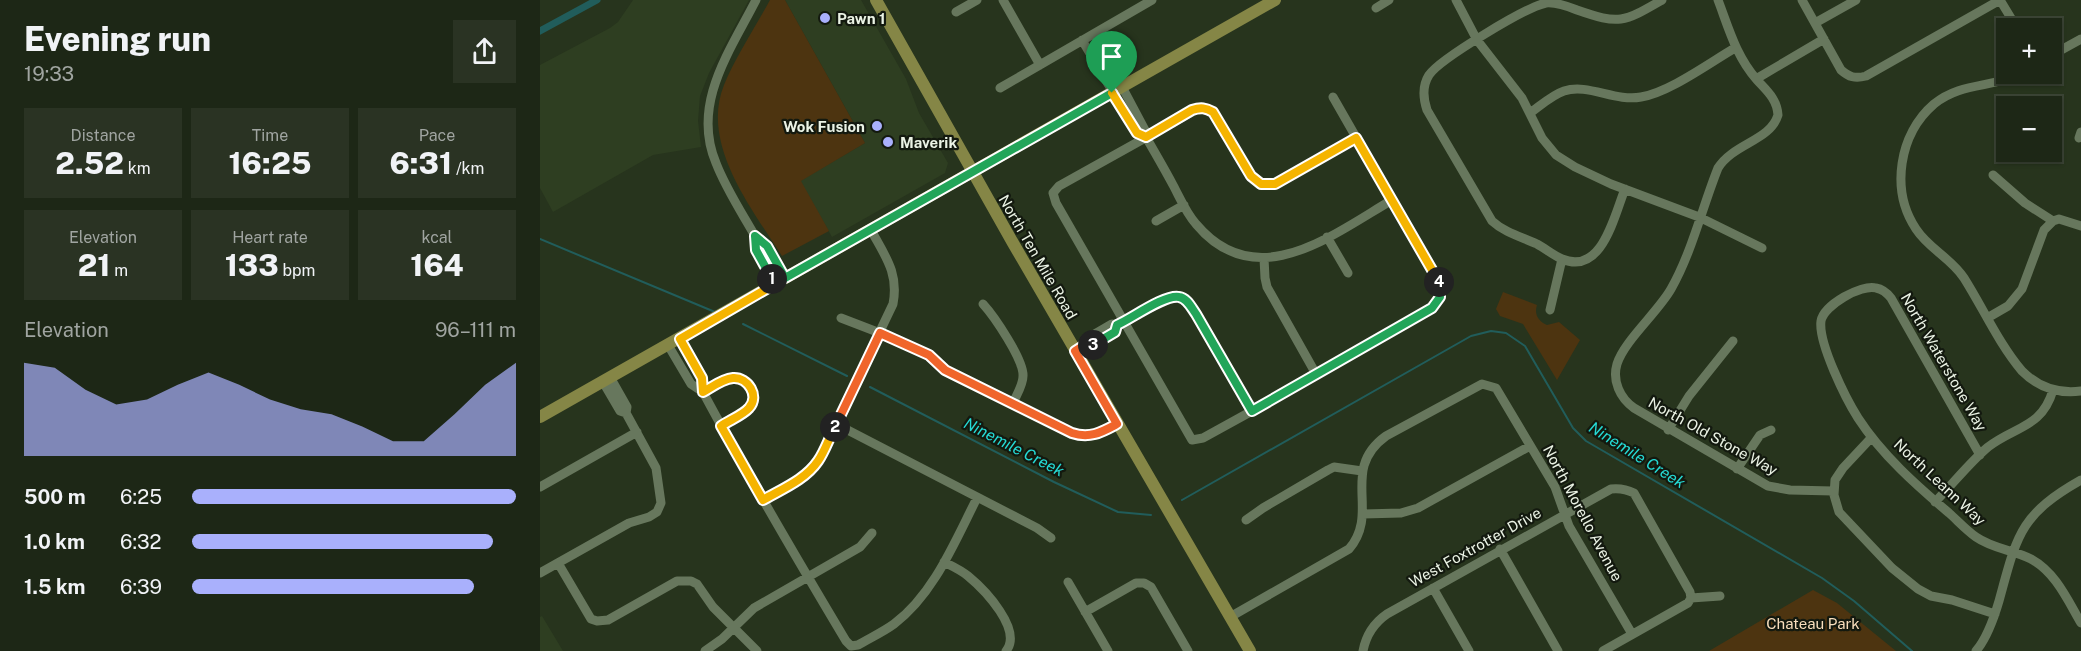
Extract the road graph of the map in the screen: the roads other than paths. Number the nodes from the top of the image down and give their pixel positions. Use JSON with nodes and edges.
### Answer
{"nodes":[{"id":1,"x":756,"y":0,"type":"edge"},
{"id":2,"x":876,"y":0,"type":"edge"},
{"id":3,"x":977,"y":0,"type":"edge"},
{"id":4,"x":1003,"y":0,"type":"edge"},
{"id":5,"x":1152,"y":0,"type":"edge"},
{"id":6,"x":1275,"y":0,"type":"edge"},
{"id":7,"x":1389,"y":0,"type":"edge"},
{"id":8,"x":1456,"y":0,"type":"edge"},
{"id":9,"x":1662,"y":0,"type":"edge"},
{"id":10,"x":1718,"y":0,"type":"edge"},
{"id":11,"x":1802,"y":0,"type":"edge"},
{"id":12,"x":1856,"y":0,"type":"edge"},
{"id":13,"x":2000,"y":0,"type":"edge"},
{"id":14,"x":1376,"y":8,"type":"dead end"},
{"id":15,"x":956,"y":12,"type":"dead end"},
{"id":16,"x":2011,"y":18,"type":"edge"},
{"id":17,"x":1815,"y":23,"type":"junction"},
{"id":18,"x":1094,"y":34,"type":"junction"},
{"id":19,"x":1824,"y":39,"type":"junction"},
{"id":20,"x":2081,"y":39,"type":"edge"},
{"id":21,"x":1082,"y":40,"type":"junction"},
{"id":22,"x":1477,"y":40,"type":"junction"},
{"id":23,"x":1735,"y":48,"type":"junction"},
{"id":24,"x":2062,"y":49,"type":"edge"},
{"id":25,"x":1040,"y":65,"type":"junction"},
{"id":26,"x":1756,"y":79,"type":"junction"},
{"id":27,"x":1996,"y":82,"type":"edge"},
{"id":28,"x":1000,"y":88,"type":"dead end"},
{"id":29,"x":1118,"y":90,"type":"junction"},
{"id":30,"x":1333,"y":97,"type":"dead end"},
{"id":31,"x":1530,"y":113,"type":"junction"},
{"id":32,"x":1146,"y":137,"type":"junction"},
{"id":33,"x":1356,"y":138,"type":"junction"},
{"id":34,"x":972,"y":172,"type":"junction"},
{"id":35,"x":1993,"y":175,"type":"dead end"},
{"id":36,"x":1625,"y":189,"type":"junction"},
{"id":37,"x":1392,"y":200,"type":"junction"},
{"id":38,"x":1184,"y":205,"type":"junction"},
{"id":39,"x":1699,"y":217,"type":"junction"},
{"id":40,"x":1156,"y":221,"type":"dead end"},
{"id":41,"x":2053,"y":221,"type":"junction"},
{"id":42,"x":2081,"y":226,"type":"edge"},
{"id":43,"x":871,"y":230,"type":"junction"},
{"id":44,"x":1327,"y":237,"type":"junction"},
{"id":45,"x":1762,"y":248,"type":"dead end"},
{"id":46,"x":1264,"y":258,"type":"junction"},
{"id":47,"x":1562,"y":259,"type":"junction"},
{"id":48,"x":1348,"y":273,"type":"dead end"},
{"id":49,"x":780,"y":281,"type":"junction"},
{"id":50,"x":1878,"y":288,"type":"joint"},
{"id":51,"x":983,"y":304,"type":"dead end"},
{"id":52,"x":1550,"y":310,"type":"dead end"},
{"id":53,"x":1989,"y":317,"type":"junction"},
{"id":54,"x":841,"y":318,"type":"dead end"},
{"id":55,"x":1120,"y":324,"type":"junction"},
{"id":56,"x":880,"y":333,"type":"junction"},
{"id":57,"x":680,"y":339,"type":"junction"},
{"id":58,"x":1733,"y":341,"type":"dead end"},
{"id":59,"x":668,"y":345,"type":"junction"},
{"id":60,"x":1081,"y":348,"type":"junction"},
{"id":61,"x":1316,"y":374,"type":"junction"},
{"id":62,"x":607,"y":380,"type":"junction"},
{"id":63,"x":2053,"y":390,"type":"junction"},
{"id":64,"x":2081,"y":391,"type":"edge"},
{"id":65,"x":703,"y":392,"type":"junction"},
{"id":66,"x":1013,"y":403,"type":"junction"},
{"id":67,"x":1252,"y":411,"type":"junction"},
{"id":68,"x":540,"y":417,"type":"edge"},
{"id":69,"x":836,"y":424,"type":"junction"},
{"id":70,"x":1117,"y":424,"type":"junction"},
{"id":71,"x":721,"y":426,"type":"junction"},
{"id":72,"x":1668,"y":430,"type":"junction"},
{"id":73,"x":1772,"y":430,"type":"dead end"},
{"id":74,"x":637,"y":432,"type":"junction"},
{"id":75,"x":1872,"y":437,"type":"junction"},
{"id":76,"x":1530,"y":446,"type":"junction"},
{"id":77,"x":1980,"y":455,"type":"junction"},
{"id":78,"x":1737,"y":469,"type":"junction"},
{"id":79,"x":1362,"y":471,"type":"junction"},
{"id":80,"x":2081,"y":480,"type":"edge"},
{"id":81,"x":540,"y":487,"type":"edge"},
{"id":82,"x":1833,"y":492,"type":"junction"},
{"id":83,"x":978,"y":498,"type":"junction"},
{"id":84,"x":763,"y":500,"type":"junction"},
{"id":85,"x":1935,"y":502,"type":"junction"},
{"id":86,"x":1363,"y":514,"type":"junction"},
{"id":87,"x":1563,"y":515,"type":"junction"},
{"id":88,"x":1246,"y":520,"type":"dead end"},
{"id":89,"x":872,"y":533,"type":"dead end"},
{"id":90,"x":1051,"y":538,"type":"dead end"},
{"id":91,"x":1500,"y":549,"type":"junction"},
{"id":92,"x":2012,"y":552,"type":"junction"},
{"id":93,"x":944,"y":561,"type":"junction"},
{"id":94,"x":558,"y":563,"type":"junction"},
{"id":95,"x":540,"y":573,"type":"edge"},
{"id":96,"x":807,"y":577,"type":"junction"},
{"id":97,"x":1068,"y":582,"type":"dead end"},
{"id":98,"x":1433,"y":588,"type":"junction"},
{"id":99,"x":1720,"y":596,"type":"dead end"},
{"id":100,"x":1691,"y":598,"type":"junction"},
{"id":101,"x":1085,"y":612,"type":"junction"},
{"id":102,"x":1995,"y":614,"type":"junction"},
{"id":103,"x":1230,"y":617,"type":"junction"},
{"id":104,"x":2081,"y":623,"type":"edge"},
{"id":105,"x":734,"y":628,"type":"junction"},
{"id":106,"x":1632,"y":634,"type":"junction"},
{"id":107,"x":1009,"y":647,"type":"edge"},
{"id":108,"x":1978,"y":648,"type":"edge"},
{"id":109,"x":705,"y":651,"type":"edge"},
{"id":110,"x":757,"y":651,"type":"edge"},
{"id":111,"x":1108,"y":651,"type":"edge"},
{"id":112,"x":1188,"y":651,"type":"edge"},
{"id":113,"x":1250,"y":651,"type":"edge"},
{"id":114,"x":1363,"y":651,"type":"edge"},
{"id":115,"x":1469,"y":651,"type":"edge"},
{"id":116,"x":1558,"y":651,"type":"edge"},
{"id":117,"x":1604,"y":651,"type":"edge"},
{"id":118,"x":1991,"y":651,"type":"edge"}],
"edges":[{"from":1,"to":49,"type":"street"},
{"from":2,"to":34,"type":"main road","name":"North Ten Mile Road"},
{"from":3,"to":15,"type":"street"},
{"from":4,"to":25,"type":"street"},
{"from":5,"to":18,"type":"street"},
{"from":6,"to":29,"type":"main road"},
{"from":7,"to":14,"type":"street"},
{"from":8,"to":22,"type":"street"},
{"from":9,"to":22,"type":"street"},
{"from":10,"to":23,"type":"street","name":"North Old Stone Way"},
{"from":11,"to":17,"type":"street"},
{"from":12,"to":17,"type":"street"},
{"from":13,"to":16,"type":"street"},
{"from":13,"to":19,"type":"street"},
{"from":17,"to":19,"type":"street"},
{"from":18,"to":21,"type":"street"},
{"from":18,"to":29,"type":"street"},
{"from":19,"to":26,"type":"street"},
{"from":20,"to":24,"type":"street"},
{"from":21,"to":25,"type":"street"},
{"from":21,"to":29,"type":"street"},
{"from":22,"to":31,"type":"street"},
{"from":22,"to":47,"type":"street"},
{"from":23,"to":26,"type":"street","name":"North Old Stone Way"},
{"from":23,"to":31,"type":"street"},
{"from":25,"to":28,"type":"street"},
{"from":26,"to":39,"type":"street","name":"North Old Stone Way"},
{"from":27,"to":53,"type":"street"},
{"from":29,"to":32,"type":"street"},
{"from":29,"to":34,"type":"main road"},
{"from":30,"to":33,"type":"street"},
{"from":31,"to":36,"type":"street"},
{"from":32,"to":33,"type":"street"},
{"from":32,"to":38,"type":"street"},
{"from":32,"to":55,"type":"street"},
{"from":33,"to":37,"type":"street"},
{"from":34,"to":43,"type":"main road"},
{"from":34,"to":60,"type":"main road","name":"North Ten Mile Road"},
{"from":35,"to":41,"type":"street"},
{"from":36,"to":39,"type":"street"},
{"from":36,"to":47,"type":"street"},
{"from":37,"to":44,"type":"street"},
{"from":37,"to":61,"type":"street"},
{"from":38,"to":40,"type":"street"},
{"from":38,"to":46,"type":"street"},
{"from":39,"to":45,"type":"street"},
{"from":39,"to":72,"type":"street","name":"North Old Stone Way"},
{"from":41,"to":42,"type":"street"},
{"from":41,"to":53,"type":"street"},
{"from":43,"to":49,"type":"main road"},
{"from":43,"to":56,"type":"street"},
{"from":44,"to":46,"type":"street"},
{"from":44,"to":48,"type":"street"},
{"from":46,"to":61,"type":"street"},
{"from":47,"to":52,"type":"street"},
{"from":49,"to":57,"type":"main road"},
{"from":50,"to":75,"type":"street","name":"North Leann Way"},
{"from":50,"to":77,"type":"street","name":"North Waterstone Way"},
{"from":51,"to":66,"type":"street"},
{"from":53,"to":63,"type":"street"},
{"from":54,"to":56,"type":"street"},
{"from":55,"to":60,"type":"street"},
{"from":55,"to":67,"type":"street"},
{"from":55,"to":67,"type":"street"},
{"from":56,"to":66,"type":"street"},
{"from":56,"to":69,"type":"street"},
{"from":57,"to":59,"type":"main road"},
{"from":57,"to":65,"type":"street"},
{"from":58,"to":72,"type":"street"},
{"from":59,"to":62,"type":"main road"},
{"from":59,"to":65,"type":"street"},
{"from":60,"to":70,"type":"main road","name":"North Ten Mile Road"},
{"from":61,"to":67,"type":"street"},
{"from":62,"to":68,"type":"main road"},
{"from":62,"to":74,"type":"street"},
{"from":63,"to":64,"type":"street"},
{"from":63,"to":77,"type":"street"},
{"from":65,"to":71,"type":"street"},
{"from":65,"to":71,"type":"street"},
{"from":66,"to":70,"type":"street"},
{"from":69,"to":83,"type":"street"},
{"from":69,"to":84,"type":"street"},
{"from":70,"to":103,"type":"main road","name":"North Ten Mile Road"},
{"from":71,"to":84,"type":"street"},
{"from":72,"to":78,"type":"street","name":"North Old Stone Way"},
{"from":73,"to":78,"type":"street"},
{"from":74,"to":81,"type":"street"},
{"from":74,"to":94,"type":"street"},
{"from":75,"to":82,"type":"street"},
{"from":75,"to":85,"type":"street","name":"North Leann Way"},
{"from":76,"to":79,"type":"street","name":"North Morello Avenue"},
{"from":76,"to":86,"type":"street"},
{"from":76,"to":87,"type":"street","name":"North Morello Avenue"},
{"from":77,"to":85,"type":"street"},
{"from":78,"to":82,"type":"street","name":"North Old Stone Way"},
{"from":79,"to":86,"type":"street"},
{"from":79,"to":88,"type":"street"},
{"from":80,"to":92,"type":"street"},
{"from":82,"to":102,"type":"street"},
{"from":83,"to":90,"type":"street"},
{"from":83,"to":93,"type":"street"},
{"from":84,"to":96,"type":"street"},
{"from":85,"to":92,"type":"street","name":"North Leann Way"},
{"from":86,"to":103,"type":"street"},
{"from":87,"to":91,"type":"street","name":"West Foxtrotter Drive"},
{"from":87,"to":100,"type":"street","name":"West Foxtrotter Drive"},
{"from":87,"to":106,"type":"street","name":"North Morello Avenue"},
{"from":89,"to":96,"type":"street"},
{"from":91,"to":98,"type":"street","name":"West Foxtrotter Drive"},
{"from":91,"to":116,"type":"street"},
{"from":92,"to":102,"type":"street"},
{"from":92,"to":104,"type":"street","name":"North Leann Way"},
{"from":93,"to":96,"type":"street"},
{"from":93,"to":107,"type":"street"},
{"from":94,"to":95,"type":"street"},
{"from":94,"to":105,"type":"street"},
{"from":96,"to":105,"type":"street"},
{"from":97,"to":101,"type":"street"},
{"from":98,"to":114,"type":"street","name":"West Foxtrotter Drive"},
{"from":98,"to":115,"type":"street"},
{"from":99,"to":100,"type":"street"},
{"from":100,"to":106,"type":"street"},
{"from":101,"to":111,"type":"street"},
{"from":101,"to":112,"type":"street"},
{"from":102,"to":108,"type":"street"},
{"from":103,"to":113,"type":"main road","name":"North Ten Mile Road"},
{"from":105,"to":109,"type":"street"},
{"from":105,"to":110,"type":"street"},
{"from":106,"to":117,"type":"street"},
{"from":108,"to":118,"type":"street"}]}
